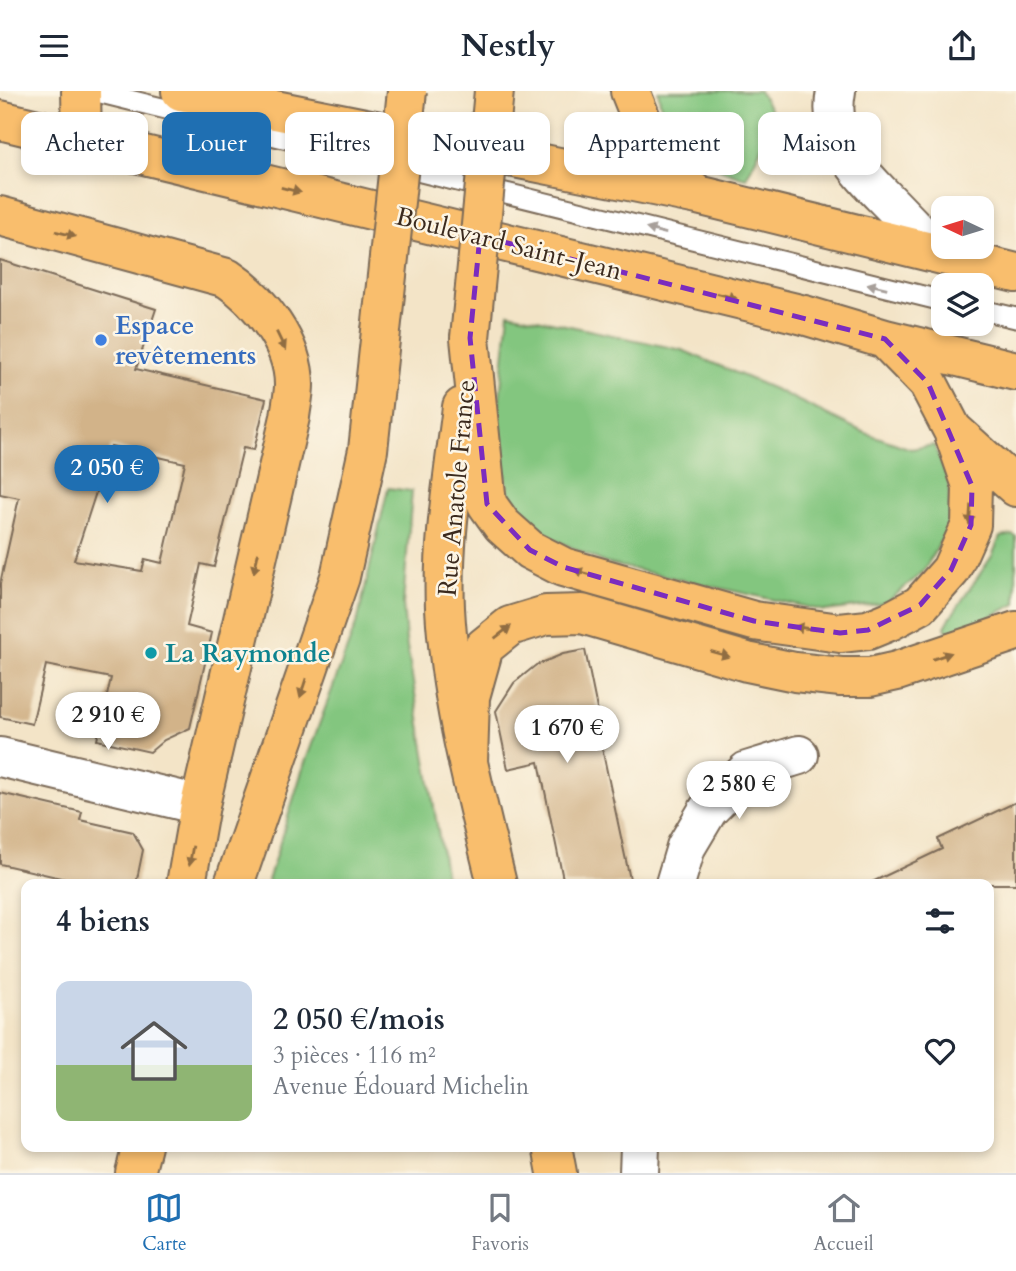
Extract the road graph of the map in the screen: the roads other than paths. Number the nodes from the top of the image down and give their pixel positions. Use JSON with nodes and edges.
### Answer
{"nodes":[{"id":1,"x":81,"y":91,"type":"edge"},
{"id":2,"x":93,"y":91,"type":"edge"},
{"id":3,"x":181,"y":91,"type":"edge"},
{"id":4,"x":407,"y":91,"type":"edge"},
{"id":5,"x":494,"y":91,"type":"edge"},
{"id":6,"x":630,"y":91,"type":"edge"},
{"id":7,"x":836,"y":91,"type":"edge"},
{"id":8,"x":228,"y":97,"type":"edge"},
{"id":9,"x":81,"y":112,"type":"edge"},
{"id":10,"x":0,"y":120,"type":"edge"},
{"id":11,"x":21,"y":125,"type":"edge"},
{"id":12,"x":148,"y":156,"type":"edge"},
{"id":13,"x":698,"y":195,"type":"junction"},
{"id":14,"x":0,"y":216,"type":"edge"},
{"id":15,"x":931,"y":245,"type":"edge"},
{"id":16,"x":931,"y":251,"type":"edge"},
{"id":17,"x":962,"y":259,"type":"edge"},
{"id":18,"x":1016,"y":273,"type":"edge"},
{"id":19,"x":931,"y":298,"type":"edge"},
{"id":20,"x":994,"y":313,"type":"edge"},
{"id":21,"x":1016,"y":318,"type":"edge"},
{"id":22,"x":470,"y":338,"type":"junction"},
{"id":23,"x":885,"y":339,"type":"junction"},
{"id":24,"x":1016,"y":371,"type":"edge"},
{"id":25,"x":956,"y":440,"type":"junction"},
{"id":26,"x":1016,"y":487,"type":"edge"},
{"id":27,"x":1016,"y":498,"type":"edge"},
{"id":28,"x":1016,"y":631,"type":"edge"},
{"id":29,"x":799,"y":755,"type":"dead end"},
{"id":30,"x":0,"y":757,"type":"edge"},
{"id":31,"x":468,"y":763,"type":"junction"},
{"id":32,"x":200,"y":805,"type":"junction"},
{"id":33,"x":187,"y":879,"type":"edge"},
{"id":34,"x":236,"y":879,"type":"edge"},
{"id":35,"x":496,"y":879,"type":"edge"},
{"id":36,"x":677,"y":879,"type":"edge"},
{"id":37,"x":140,"y":1152,"type":"edge"},
{"id":38,"x":553,"y":1152,"type":"edge"},
{"id":39,"x":640,"y":1152,"type":"edge"},
{"id":40,"x":135,"y":1173,"type":"edge"},
{"id":41,"x":557,"y":1173,"type":"edge"},
{"id":42,"x":639,"y":1173,"type":"edge"}],
"edges":[{"from":1,"to":9,"type":"main road"},
{"from":19,"to":2,"type":"lane","one_way":true},
{"from":3,"to":8,"type":"main road"},
{"from":4,"to":34,"type":"main road","one_way":true,"bridge":true},
{"from":5,"to":22,"type":"main road","bridge":true},
{"from":6,"to":13,"type":"main road"},
{"from":7,"to":15,"type":"street"},
{"from":8,"to":13,"type":"main road"},
{"from":10,"to":11,"type":"main road","name":"Boulevard Saint-Jean"},
{"from":12,"to":23,"type":"main road","name":"Boulevard Saint-Jean","one_way":true},
{"from":13,"to":16,"type":"main road"},
{"from":14,"to":32,"type":"main road","one_way":true},
{"from":17,"to":18,"type":"main road"},
{"from":20,"to":21,"type":"lane"},
{"from":25,"to":22,"type":"main road","one_way":true},
{"from":22,"to":31,"type":"main road","name":"Rue Anatole France"},
{"from":23,"to":24,"type":"main road","name":"Boulevard Saint-Jean"},
{"from":23,"to":25,"type":"main road"},
{"from":25,"to":26,"type":"main road"},
{"from":25,"to":27,"type":"lane"},
{"from":31,"to":28,"type":"main road","one_way":true},
{"from":29,"to":36,"type":"street"},
{"from":30,"to":32,"type":"street"},
{"from":31,"to":35,"type":"main road","name":"Rue Anatole France"},
{"from":32,"to":33,"type":"main road","one_way":true},
{"from":37,"to":40,"type":"main road"},
{"from":38,"to":41,"type":"main road"},
{"from":39,"to":42,"type":"street"}]}
